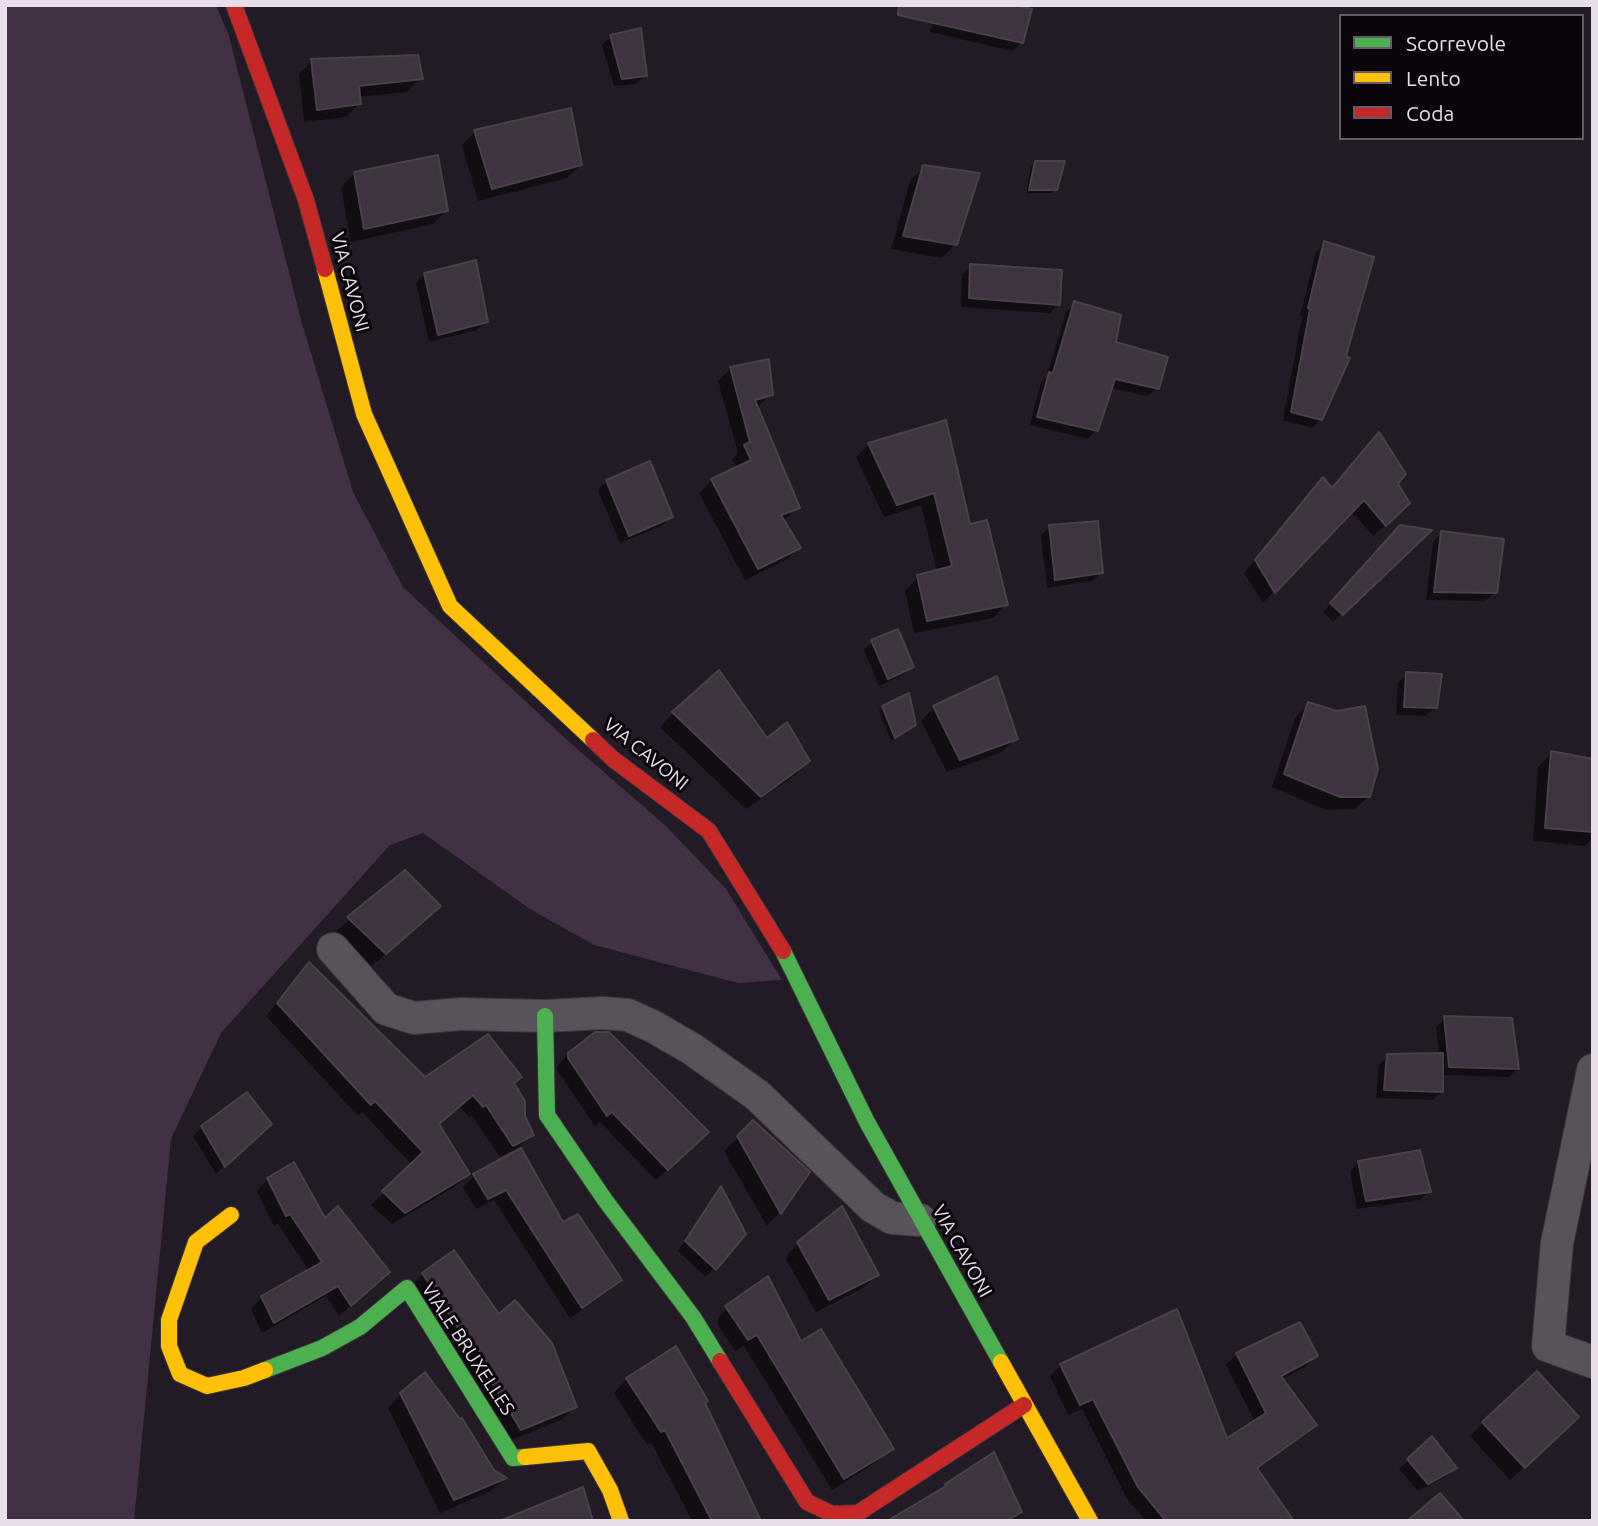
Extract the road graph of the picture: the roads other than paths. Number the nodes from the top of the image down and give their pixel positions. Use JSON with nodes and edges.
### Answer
{"nodes":[{"id":1,"x":234,"y":5,"type":"edge"},
{"id":2,"x":333,"y":949,"type":"dead end"},
{"id":3,"x":545,"y":1016,"type":"junction"},
{"id":4,"x":1593,"y":1070,"type":"edge"},
{"id":5,"x":231,"y":1215,"type":"dead end"},
{"id":6,"x":920,"y":1220,"type":"junction"},
{"id":7,"x":1593,"y":1362,"type":"edge"},
{"id":8,"x":1024,"y":1405,"type":"junction"},
{"id":9,"x":621,"y":1521,"type":"edge"},
{"id":10,"x":1090,"y":1521,"type":"edge"}],
"edges":[{"from":1,"to":6,"type":"street","name":"VIA CAVONI"},
{"from":2,"to":3,"type":"street"},
{"from":3,"to":6,"type":"street"},
{"from":3,"to":8,"type":"street"},
{"from":4,"to":7,"type":"street"},
{"from":5,"to":9,"type":"street","name":"VIALE BRUXELLES"},
{"from":6,"to":8,"type":"street","name":"VIA CAVONI"},
{"from":8,"to":10,"type":"street","name":"VIA CAVONI"}]}
